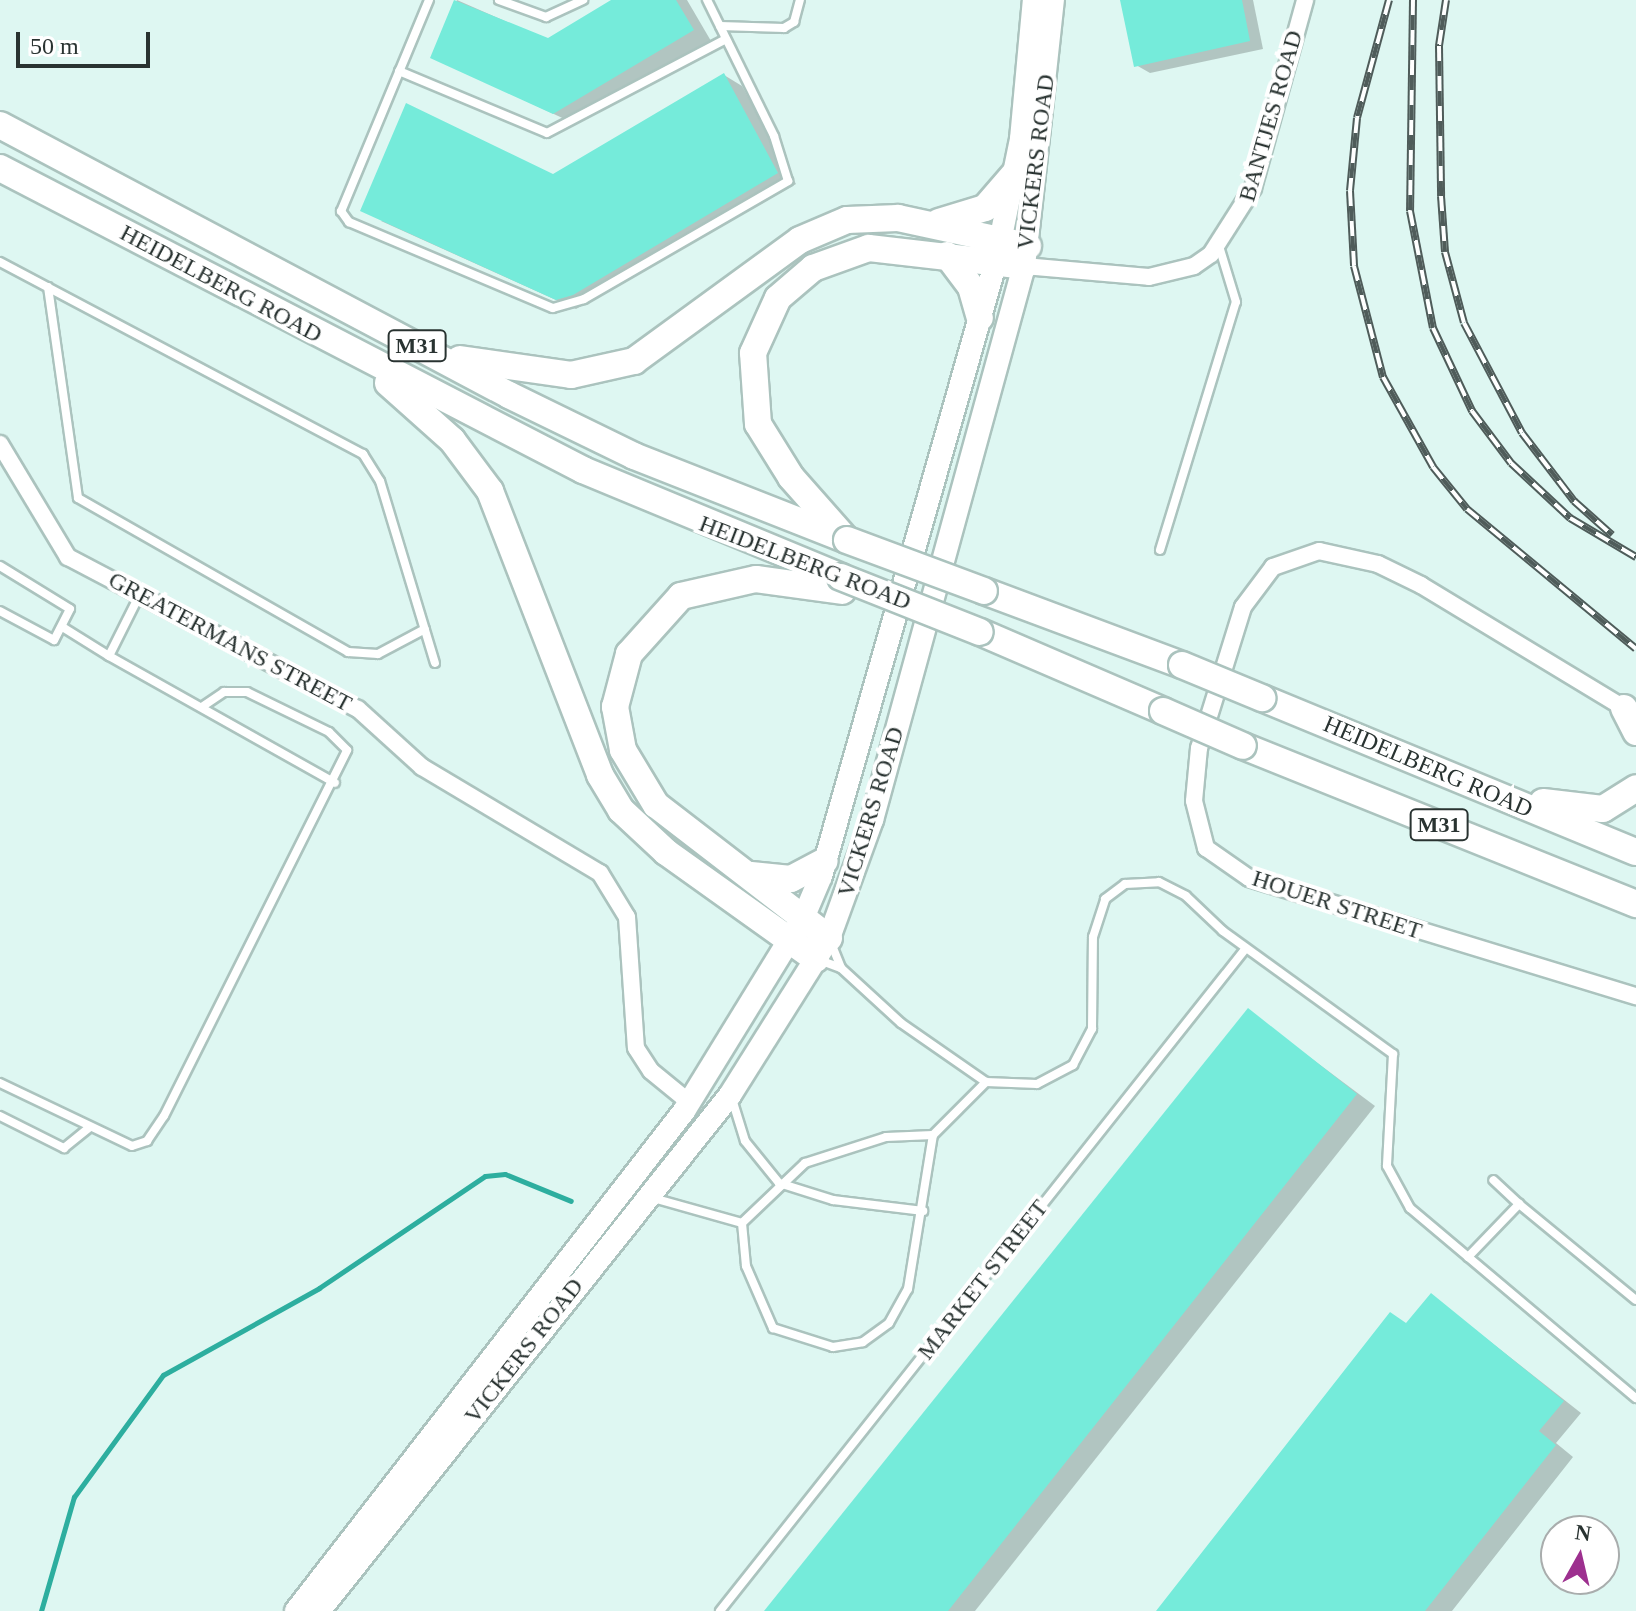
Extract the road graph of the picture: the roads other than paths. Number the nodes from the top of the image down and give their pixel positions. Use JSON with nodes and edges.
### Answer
{"nodes":[{"id":1,"x":429,"y":0,"type":"edge"},
{"id":2,"x":499,"y":0,"type":"edge"},
{"id":3,"x":583,"y":0,"type":"edge"},
{"id":4,"x":707,"y":0,"type":"edge"},
{"id":5,"x":800,"y":0,"type":"edge"},
{"id":6,"x":1034,"y":0,"type":"edge"},
{"id":7,"x":1053,"y":0,"type":"edge"},
{"id":8,"x":1305,"y":0,"type":"edge"},
{"id":9,"x":720,"y":26,"type":"junction"},
{"id":10,"x":726,"y":39,"type":"junction"},
{"id":11,"x":399,"y":71,"type":"junction"},
{"id":12,"x":0,"y":125,"type":"edge"},
{"id":13,"x":0,"y":168,"type":"edge"},
{"id":14,"x":1016,"y":172,"type":"junction"},
{"id":15,"x":927,"y":223,"type":"junction"},
{"id":16,"x":1219,"y":246,"type":"junction"},
{"id":17,"x":999,"y":251,"type":"junction"},
{"id":18,"x":947,"y":255,"type":"junction"},
{"id":19,"x":1026,"y":256,"type":"junction"},
{"id":20,"x":0,"y":262,"type":"edge"},
{"id":21,"x":48,"y":287,"type":"junction"},
{"id":22,"x":980,"y":318,"type":"junction"},
{"id":23,"x":351,"y":352,"type":"junction"},
{"id":24,"x":429,"y":353,"type":"junction"},
{"id":25,"x":0,"y":444,"type":"edge"},
{"id":26,"x":847,"y":540,"type":"junction"},
{"id":27,"x":1160,"y":550,"type":"dead end"},
{"id":28,"x":0,"y":566,"type":"edge"},
{"id":29,"x":844,"y":584,"type":"junction"},
{"id":30,"x":139,"y":596,"type":"junction"},
{"id":31,"x":0,"y":611,"type":"edge"},
{"id":32,"x":64,"y":628,"type":"junction"},
{"id":33,"x":425,"y":629,"type":"junction"},
{"id":34,"x":109,"y":656,"type":"junction"},
{"id":35,"x":435,"y":663,"type":"dead end"},
{"id":36,"x":203,"y":706,"type":"junction"},
{"id":37,"x":1630,"y":711,"type":"edge"},
{"id":38,"x":1636,"y":732,"type":"edge"},
{"id":39,"x":1454,"y":779,"type":"junction"},
{"id":40,"x":335,"y":783,"type":"junction"},
{"id":41,"x":1636,"y":788,"type":"edge"},
{"id":42,"x":1636,"y":852,"type":"edge"},
{"id":43,"x":825,"y":861,"type":"junction"},
{"id":44,"x":751,"y":875,"type":"junction"},
{"id":45,"x":1636,"y":904,"type":"edge"},
{"id":46,"x":797,"y":926,"type":"junction"},
{"id":47,"x":822,"y":948,"type":"junction"},
{"id":48,"x":1246,"y":948,"type":"junction"},
{"id":49,"x":841,"y":968,"type":"junction"},
{"id":50,"x":1636,"y":996,"type":"edge"},
{"id":51,"x":986,"y":1082,"type":"junction"},
{"id":52,"x":0,"y":1083,"type":"edge"},
{"id":53,"x":730,"y":1095,"type":"junction"},
{"id":54,"x":689,"y":1102,"type":"junction"},
{"id":55,"x":0,"y":1116,"type":"edge"},
{"id":56,"x":89,"y":1128,"type":"junction"},
{"id":57,"x":933,"y":1135,"type":"junction"},
{"id":58,"x":1493,"y":1180,"type":"dead end"},
{"id":59,"x":779,"y":1183,"type":"junction"},
{"id":60,"x":648,"y":1196,"type":"junction"},
{"id":61,"x":1519,"y":1204,"type":"junction"},
{"id":62,"x":923,"y":1211,"type":"junction"},
{"id":63,"x":742,"y":1223,"type":"junction"},
{"id":64,"x":1468,"y":1257,"type":"junction"},
{"id":65,"x":1636,"y":1300,"type":"edge"},
{"id":66,"x":1636,"y":1398,"type":"edge"},
{"id":67,"x":296,"y":1611,"type":"edge"},
{"id":68,"x":319,"y":1611,"type":"edge"},
{"id":69,"x":720,"y":1611,"type":"edge"}],
"edges":[{"from":1,"to":11,"type":"lane"},
{"from":2,"to":3,"type":"lane"},
{"from":4,"to":9,"type":"lane"},
{"from":5,"to":9,"type":"lane"},
{"from":6,"to":14,"type":"main road","name":"VICKERS ROAD"},
{"from":7,"to":19,"type":"main road","name":"VICKERS ROAD"},
{"from":8,"to":16,"type":"street","name":"BANTJES ROAD"},
{"from":9,"to":10,"type":"lane"},
{"from":10,"to":11,"type":"lane"},
{"from":10,"to":11,"type":"lane"},
{"from":12,"to":24,"type":"main road","name":"HEIDELBERG ROAD","number":"M31"},
{"from":13,"to":23,"type":"main road","name":"HEIDELBERG ROAD","number":"M31"},
{"from":14,"to":15,"type":"main road"},
{"from":14,"to":17,"type":"main road","name":"VICKERS ROAD"},
{"from":15,"to":17,"type":"main road"},
{"from":15,"to":24,"type":"main road"},
{"from":16,"to":19,"type":"street","name":"BANTJES ROAD"},
{"from":16,"to":27,"type":"lane"},
{"from":17,"to":18,"type":"main road"},
{"from":17,"to":19,"type":"main road"},
{"from":17,"to":22,"type":"main road","name":"VICKERS ROAD"},
{"from":18,"to":22,"type":"main road"},
{"from":18,"to":26,"type":"main road"},
{"from":19,"to":47,"type":"main road","name":"VICKERS ROAD"},
{"from":20,"to":21,"type":"lane"},
{"from":21,"to":33,"type":"lane"},
{"from":21,"to":33,"type":"lane"},
{"from":22,"to":43,"type":"main road","name":"VICKERS ROAD"},
{"from":23,"to":29,"type":"main road","name":"HEIDELBERG ROAD","number":"M31"},
{"from":23,"to":46,"type":"main road"},
{"from":24,"to":26,"type":"main road","name":"HEIDELBERG ROAD","number":"M31"},
{"from":25,"to":30,"type":"street","name":"GREATERMANS STREET"},
{"from":26,"to":39,"type":"main road","name":"HEIDELBERG ROAD","number":"M31","bridge":true},
{"from":28,"to":32,"type":"lane"},
{"from":29,"to":44,"type":"main road"},
{"from":29,"to":45,"type":"main road","name":"HEIDELBERG ROAD","number":"M31","bridge":true},
{"from":30,"to":34,"type":"lane"},
{"from":30,"to":54,"type":"street","name":"GREATERMANS STREET"},
{"from":31,"to":32,"type":"lane"},
{"from":32,"to":34,"type":"lane"},
{"from":33,"to":35,"type":"lane"},
{"from":34,"to":36,"type":"lane"},
{"from":36,"to":40,"type":"lane"},
{"from":36,"to":40,"type":"lane"},
{"from":37,"to":38,"type":"main road"},
{"from":37,"to":50,"type":"street","name":"HOUER STREET"},
{"from":39,"to":41,"type":"main road"},
{"from":39,"to":42,"type":"main road","name":"HEIDELBERG ROAD","number":"M31"},
{"from":40,"to":56,"type":"lane"},
{"from":43,"to":44,"type":"main road"},
{"from":43,"to":46,"type":"main road","name":"VICKERS ROAD"},
{"from":44,"to":46,"type":"main road"},
{"from":46,"to":47,"type":"main road"},
{"from":46,"to":54,"type":"main road","name":"VICKERS ROAD"},
{"from":47,"to":49,"type":"lane"},
{"from":47,"to":49,"type":"lane"},
{"from":47,"to":53,"type":"main road","name":"VICKERS ROAD"},
{"from":48,"to":51,"type":"lane"},
{"from":48,"to":64,"type":"lane"},
{"from":48,"to":69,"type":"lane","name":"MARKET STREET"},
{"from":49,"to":51,"type":"lane"},
{"from":51,"to":57,"type":"lane"},
{"from":52,"to":56,"type":"lane"},
{"from":53,"to":59,"type":"lane"},
{"from":53,"to":60,"type":"main road","name":"VICKERS ROAD"},
{"from":54,"to":67,"type":"main road","name":"VICKERS ROAD"},
{"from":55,"to":56,"type":"lane"},
{"from":57,"to":59,"type":"lane"},
{"from":57,"to":62,"type":"lane"},
{"from":58,"to":61,"type":"lane"},
{"from":59,"to":62,"type":"lane"},
{"from":59,"to":63,"type":"lane"},
{"from":60,"to":63,"type":"lane"},
{"from":60,"to":68,"type":"main road","name":"VICKERS ROAD"},
{"from":61,"to":64,"type":"lane"},
{"from":61,"to":65,"type":"lane"},
{"from":62,"to":63,"type":"lane"},
{"from":64,"to":66,"type":"lane"}]}
